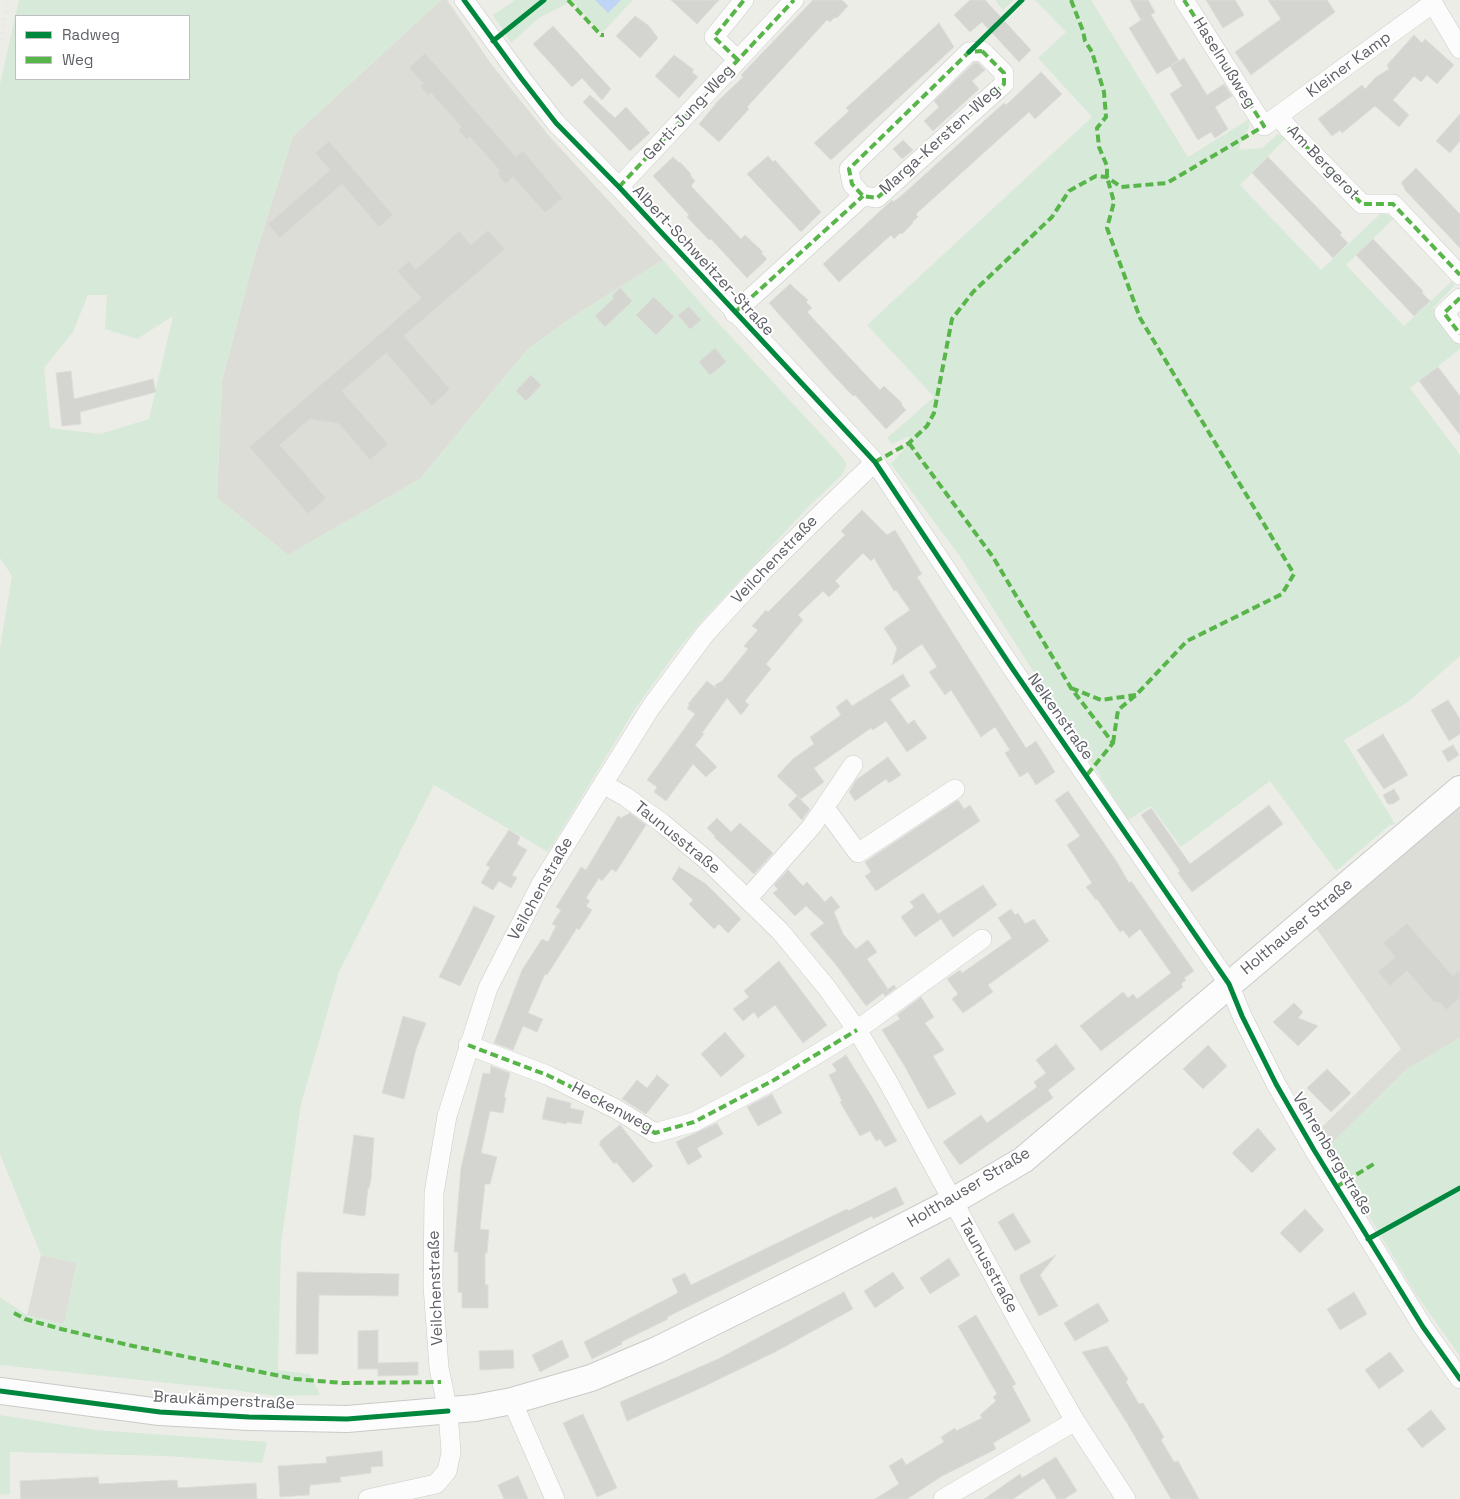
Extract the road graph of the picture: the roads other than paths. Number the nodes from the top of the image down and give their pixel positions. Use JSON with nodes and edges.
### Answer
{"nodes":[{"id":1,"x":464,"y":0,"type":"edge"},
{"id":2,"x":744,"y":0,"type":"edge"},
{"id":3,"x":794,"y":0,"type":"edge"},
{"id":4,"x":1184,"y":0,"type":"edge"},
{"id":5,"x":1432,"y":2,"type":"edge"},
{"id":6,"x":1460,"y":49,"type":"edge"},
{"id":7,"x":738,"y":60,"type":"junction"},
{"id":8,"x":1271,"y":121,"type":"junction"},
{"id":9,"x":619,"y":187,"type":"junction"},
{"id":10,"x":863,"y":196,"type":"junction"},
{"id":11,"x":1460,"y":275,"type":"edge"},
{"id":12,"x":1460,"y":298,"type":"edge"},
{"id":13,"x":734,"y":313,"type":"junction"},
{"id":14,"x":1460,"y":334,"type":"edge"},
{"id":15,"x":875,"y":462,"type":"junction"},
{"id":16,"x":852,"y":765,"type":"dead end"},
{"id":17,"x":603,"y":784,"type":"junction"},
{"id":18,"x":955,"y":789,"type":"dead end"},
{"id":19,"x":1460,"y":789,"type":"edge"},
{"id":20,"x":825,"y":808,"type":"junction"},
{"id":21,"x":748,"y":898,"type":"junction"},
{"id":22,"x":982,"y":939,"type":"dead end"},
{"id":23,"x":1229,"y":984,"type":"junction"},
{"id":24,"x":857,"y":1030,"type":"junction"},
{"id":25,"x":468,"y":1045,"type":"junction"},
{"id":26,"x":953,"y":1201,"type":"junction"},
{"id":27,"x":1460,"y":1379,"type":"edge"},
{"id":28,"x":0,"y":1391,"type":"edge"},
{"id":29,"x":512,"y":1401,"type":"junction"},
{"id":30,"x":475,"y":1408,"type":"joint"},
{"id":31,"x":448,"y":1411,"type":"junction"},
{"id":32,"x":1075,"y":1421,"type":"junction"},
{"id":33,"x":368,"y":1499,"type":"edge"},
{"id":34,"x":555,"y":1499,"type":"edge"},
{"id":35,"x":943,"y":1499,"type":"edge"},
{"id":36,"x":1126,"y":1499,"type":"edge"}],
"edges":[{"from":1,"to":9,"type":"street","name":"Albert-Schweitzer-Straße"},
{"from":2,"to":7,"type":"street","name":"Gerti-Jung-Weg"},
{"from":3,"to":7,"type":"street","name":"Gerti-Jung-Weg"},
{"from":4,"to":8,"type":"street","name":"Haselnußweg"},
{"from":5,"to":6,"type":"street"},
{"from":5,"to":8,"type":"street","name":"Kleiner Kamp"},
{"from":7,"to":9,"type":"street","name":"Gerti-Jung-Weg"},
{"from":8,"to":11,"type":"street","name":"Am Bergerot"},
{"from":9,"to":13,"type":"street","name":"Albert-Schweitzer-Straße"},
{"from":10,"to":10,"type":"street","name":"Marga-Kersten-Weg"},
{"from":10,"to":13,"type":"street","name":"Marga-Kersten-Weg"},
{"from":12,"to":14,"type":"street"},
{"from":13,"to":15,"type":"street","name":"Albert-Schweitzer-Straße"},
{"from":15,"to":17,"type":"street","name":"Veilchenstraße"},
{"from":15,"to":23,"type":"street","name":"Nelkenstraße"},
{"from":16,"to":20,"type":"street"},
{"from":17,"to":21,"type":"street","name":"Taunusstraße"},
{"from":17,"to":25,"type":"street","name":"Veilchenstraße"},
{"from":18,"to":20,"type":"street"},
{"from":19,"to":23,"type":"street","name":"Holthauser Straße"},
{"from":20,"to":21,"type":"street"},
{"from":21,"to":24,"type":"street","name":"Taunusstraße"},
{"from":22,"to":24,"type":"street"},
{"from":23,"to":26,"type":"street","name":"Holthauser Straße"},
{"from":23,"to":27,"type":"street","name":"Vehrenbergstraße"},
{"from":24,"to":25,"type":"street","name":"Heckenweg"},
{"from":24,"to":26,"type":"street","name":"Taunusstraße"},
{"from":25,"to":31,"type":"street","name":"Veilchenstraße"},
{"from":26,"to":29,"type":"street","name":"Holthauser Straße"},
{"from":26,"to":32,"type":"street","name":"Taunusstraße"},
{"from":28,"to":31,"type":"street","name":"Braukämperstraße"},
{"from":29,"to":30,"type":"street","name":"Holthauser Straße"},
{"from":29,"to":34,"type":"street"},
{"from":30,"to":31,"type":"street","name":"Braukämperstraße"},
{"from":31,"to":33,"type":"street","name":"Veilchenstraße"},
{"from":32,"to":35,"type":"street"},
{"from":32,"to":36,"type":"street","name":"Taunusstraße"}]}
